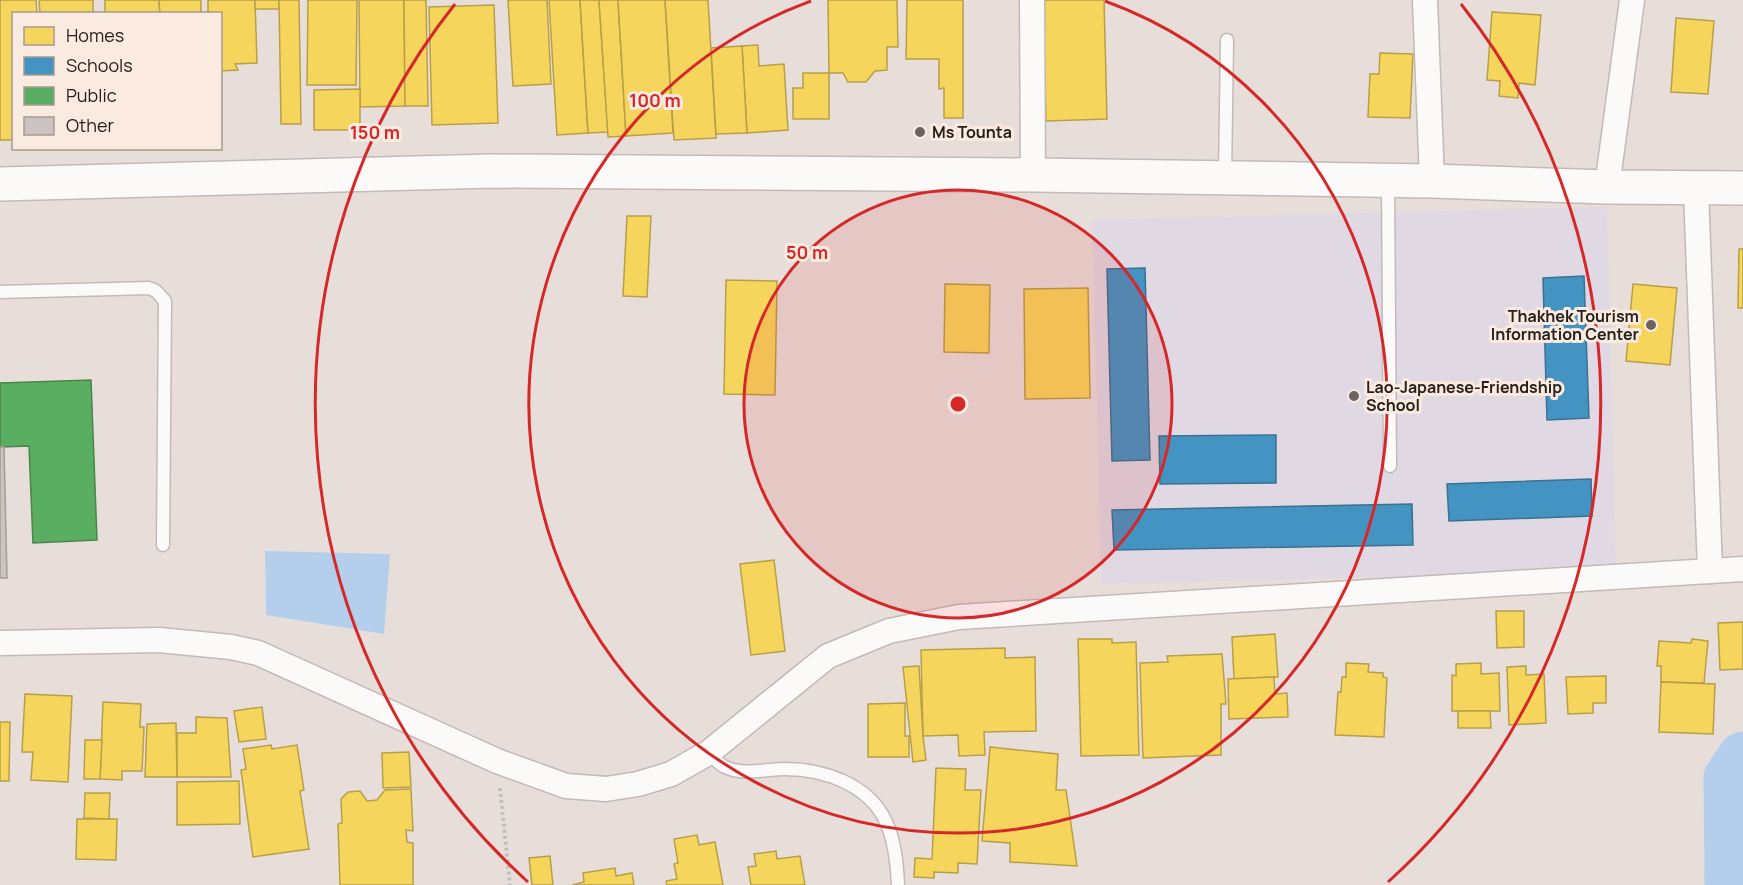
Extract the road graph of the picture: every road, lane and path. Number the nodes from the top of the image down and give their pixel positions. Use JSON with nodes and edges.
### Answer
{"nodes":[{"id":1,"x":1032,"y":0,"type":"edge"},
{"id":2,"x":1425,"y":0,"type":"edge"},
{"id":3,"x":1632,"y":0,"type":"edge"},
{"id":4,"x":1227,"y":40,"type":"dead end"},
{"id":5,"x":1033,"y":175,"type":"junction"},
{"id":6,"x":1225,"y":178,"type":"junction"},
{"id":7,"x":1388,"y":180,"type":"junction"},
{"id":8,"x":1432,"y":181,"type":"junction"},
{"id":9,"x":0,"y":184,"type":"edge"},
{"id":10,"x":1607,"y":187,"type":"junction"},
{"id":11,"x":1743,"y":188,"type":"edge"},
{"id":12,"x":1696,"y":189,"type":"junction"},
{"id":13,"x":0,"y":292,"type":"edge"},
{"id":14,"x":1390,"y":466,"type":"dead end"},
{"id":15,"x":164,"y":545,"type":"dead end"},
{"id":16,"x":1743,"y":569,"type":"edge"},
{"id":17,"x":1710,"y":571,"type":"junction"},
{"id":18,"x":0,"y":643,"type":"edge"},
{"id":19,"x":708,"y":753,"type":"junction"},
{"id":20,"x":497,"y":761,"type":"junction"},
{"id":21,"x":510,"y":885,"type":"edge"},
{"id":22,"x":898,"y":885,"type":"edge"}],
"edges":[{"from":1,"to":5,"type":"street"},
{"from":2,"to":8,"type":"street"},
{"from":3,"to":10,"type":"street"},
{"from":4,"to":6,"type":"lane"},
{"from":5,"to":6,"type":"street"},
{"from":5,"to":9,"type":"street"},
{"from":6,"to":7,"type":"street"},
{"from":7,"to":8,"type":"street"},
{"from":7,"to":14,"type":"lane"},
{"from":8,"to":10,"type":"street"},
{"from":10,"to":12,"type":"street"},
{"from":11,"to":12,"type":"street"},
{"from":12,"to":17,"type":"street"},
{"from":13,"to":15,"type":"lane"},
{"from":16,"to":17,"type":"street"},
{"from":17,"to":19,"type":"street"},
{"from":18,"to":20,"type":"street"},
{"from":19,"to":20,"type":"street"},
{"from":19,"to":22,"type":"lane"},
{"from":20,"to":21,"type":"path"}]}
